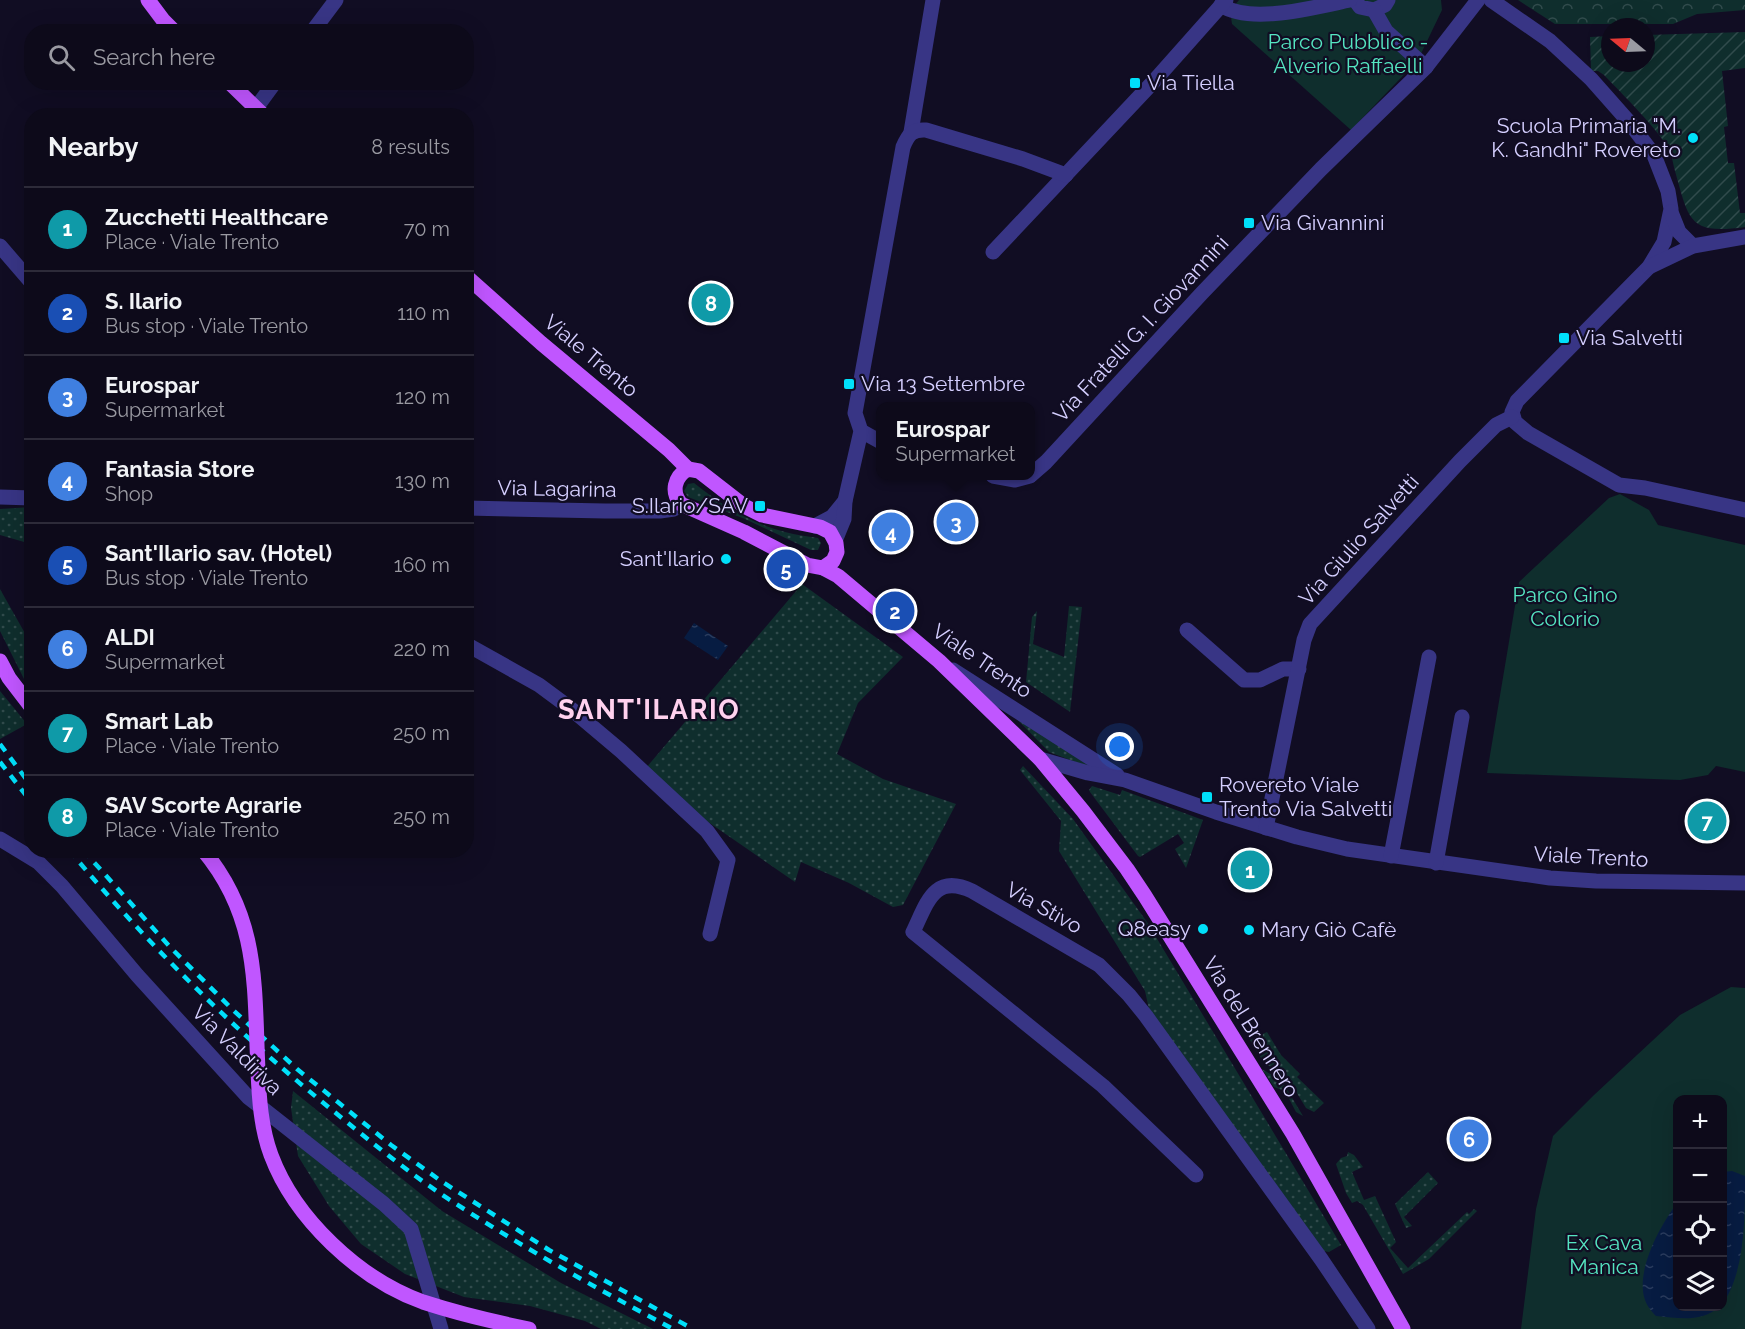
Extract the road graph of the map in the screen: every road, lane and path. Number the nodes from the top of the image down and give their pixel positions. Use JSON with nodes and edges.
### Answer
{"nodes":[{"id":1,"x":148,"y":0,"type":"edge"},
{"id":2,"x":336,"y":0,"type":"edge"},
{"id":3,"x":933,"y":0,"type":"edge"},
{"id":4,"x":1350,"y":0,"type":"edge"},
{"id":5,"x":1355,"y":0,"type":"edge"},
{"id":6,"x":1388,"y":0,"type":"edge"},
{"id":7,"x":1478,"y":0,"type":"edge"},
{"id":8,"x":1491,"y":0,"type":"edge"},
{"id":9,"x":1224,"y":3,"type":"edge"},
{"id":10,"x":1374,"y":10,"type":"junction"},
{"id":11,"x":167,"y":24,"type":"edge"},
{"id":12,"x":318,"y":24,"type":"edge"},
{"id":13,"x":1426,"y":67,"type":"junction"},
{"id":14,"x":237,"y":90,"type":"edge"},
{"id":15,"x":271,"y":90,"type":"edge"},
{"id":16,"x":256,"y":108,"type":"edge"},
{"id":17,"x":262,"y":108,"type":"edge"},
{"id":18,"x":911,"y":132,"type":"junction"},
{"id":19,"x":1066,"y":175,"type":"junction"},
{"id":20,"x":1671,"y":209,"type":"junction"},
{"id":21,"x":1745,"y":237,"type":"edge"},
{"id":22,"x":0,"y":246,"type":"edge"},
{"id":23,"x":1694,"y":246,"type":"junction"},
{"id":24,"x":993,"y":252,"type":"dead end"},
{"id":25,"x":1649,"y":267,"type":"junction"},
{"id":26,"x":24,"y":274,"type":"edge"},
{"id":27,"x":474,"y":283,"type":"edge"},
{"id":28,"x":1512,"y":417,"type":"junction"},
{"id":29,"x":861,"y":430,"type":"junction"},
{"id":30,"x":876,"y":439,"type":"edge"},
{"id":31,"x":688,"y":469,"type":"junction"},
{"id":32,"x":1035,"y":471,"type":"edge"},
{"id":33,"x":0,"y":497,"type":"edge"},
{"id":34,"x":24,"y":498,"type":"edge"},
{"id":35,"x":845,"y":501,"type":"junction"},
{"id":36,"x":681,"y":504,"type":"junction"},
{"id":37,"x":474,"y":508,"type":"edge"},
{"id":38,"x":1745,"y":510,"type":"edge"},
{"id":39,"x":816,"y":526,"type":"junction"},
{"id":40,"x":835,"y":541,"type":"junction"},
{"id":41,"x":823,"y":568,"type":"junction"},
{"id":42,"x":1187,"y":630,"type":"dead end"},
{"id":43,"x":474,"y":648,"type":"edge"},
{"id":44,"x":1429,"y":657,"type":"dead end"},
{"id":45,"x":0,"y":661,"type":"edge"},
{"id":46,"x":939,"y":662,"type":"junction"},
{"id":47,"x":1299,"y":669,"type":"junction"},
{"id":48,"x":24,"y":698,"type":"edge"},
{"id":49,"x":1462,"y":717,"type":"dead end"},
{"id":50,"x":1040,"y":759,"type":"junction"},
{"id":51,"x":1125,"y":780,"type":"junction"},
{"id":52,"x":1266,"y":828,"type":"junction"},
{"id":53,"x":0,"y":839,"type":"edge"},
{"id":54,"x":24,"y":853,"type":"edge"},
{"id":55,"x":1391,"y":856,"type":"junction"},
{"id":56,"x":32,"y":858,"type":"edge"},
{"id":57,"x":208,"y":858,"type":"edge"},
{"id":58,"x":1436,"y":863,"type":"junction"},
{"id":59,"x":1745,"y":883,"type":"edge"},
{"id":60,"x":710,"y":934,"type":"dead end"},
{"id":61,"x":1196,"y":1174,"type":"dead end"},
{"id":62,"x":441,"y":1329,"type":"edge"},
{"id":63,"x":529,"y":1329,"type":"edge"},
{"id":64,"x":1368,"y":1329,"type":"edge"},
{"id":65,"x":1403,"y":1329,"type":"edge"}],
"edges":[{"from":1,"to":11,"type":"main road"},
{"from":2,"to":12,"type":"street"},
{"from":3,"to":18,"type":"street"},
{"from":4,"to":9,"type":"street"},
{"from":5,"to":10,"type":"street"},
{"from":6,"to":10,"type":"street"},
{"from":7,"to":13,"type":"street","name":"Via Fratelli G. I. Giovannini"},
{"from":8,"to":20,"type":"street"},
{"from":9,"to":19,"type":"street"},
{"from":10,"to":13,"type":"street"},
{"from":13,"to":32,"type":"street","name":"Via Fratelli G. I. Giovannini"},
{"from":14,"to":16,"type":"main road"},
{"from":15,"to":17,"type":"street"},
{"from":18,"to":19,"type":"street"},
{"from":18,"to":29,"type":"street"},
{"from":19,"to":24,"type":"street"},
{"from":20,"to":23,"type":"street"},
{"from":20,"to":25,"type":"street","name":"Via Giulio Salvetti"},
{"from":21,"to":23,"type":"street"},
{"from":22,"to":26,"type":"street"},
{"from":23,"to":25,"type":"street"},
{"from":25,"to":28,"type":"street","name":"Via Giulio Salvetti"},
{"from":27,"to":31,"type":"main road","name":"Viale Trento"},
{"from":28,"to":38,"type":"street"},
{"from":28,"to":47,"type":"street","name":"Via Giulio Salvetti"},
{"from":29,"to":30,"type":"street"},
{"from":29,"to":35,"type":"street"},
{"from":31,"to":36,"type":"main road"},
{"from":31,"to":39,"type":"main road","name":"Viale Trento"},
{"from":33,"to":34,"type":"street"},
{"from":35,"to":39,"type":"street"},
{"from":35,"to":40,"type":"street"},
{"from":36,"to":37,"type":"street","name":"Via Lagarina"},
{"from":36,"to":41,"type":"main road","name":"Viale Trento"},
{"from":39,"to":40,"type":"main road","name":"Viale Trento"},
{"from":40,"to":41,"type":"main road"},
{"from":41,"to":46,"type":"main road","name":"Viale Trento"},
{"from":42,"to":47,"type":"street"},
{"from":43,"to":60,"type":"street"},
{"from":44,"to":55,"type":"street"},
{"from":45,"to":48,"type":"main road"},
{"from":46,"to":50,"type":"main road","name":"Via del Brennero"},
{"from":46,"to":51,"type":"street","name":"Viale Trento"},
{"from":47,"to":52,"type":"street","name":"Via Giulio Salvetti"},
{"from":49,"to":58,"type":"street"},
{"from":50,"to":51,"type":"street","name":"Viale Trento"},
{"from":50,"to":65,"type":"main road","name":"Via del Brennero"},
{"from":51,"to":52,"type":"street","name":"Viale Trento"},
{"from":52,"to":55,"type":"street","name":"Viale Trento"},
{"from":53,"to":54,"type":"street","name":"Via Valdiriva"},
{"from":55,"to":58,"type":"street","name":"Viale Trento"},
{"from":56,"to":62,"type":"street","name":"Via Valdiriva"},
{"from":57,"to":63,"type":"main road","bridge":true},
{"from":58,"to":59,"type":"street","name":"Viale Trento"},
{"from":61,"to":64,"type":"street","name":"Via Stivo"}]}
